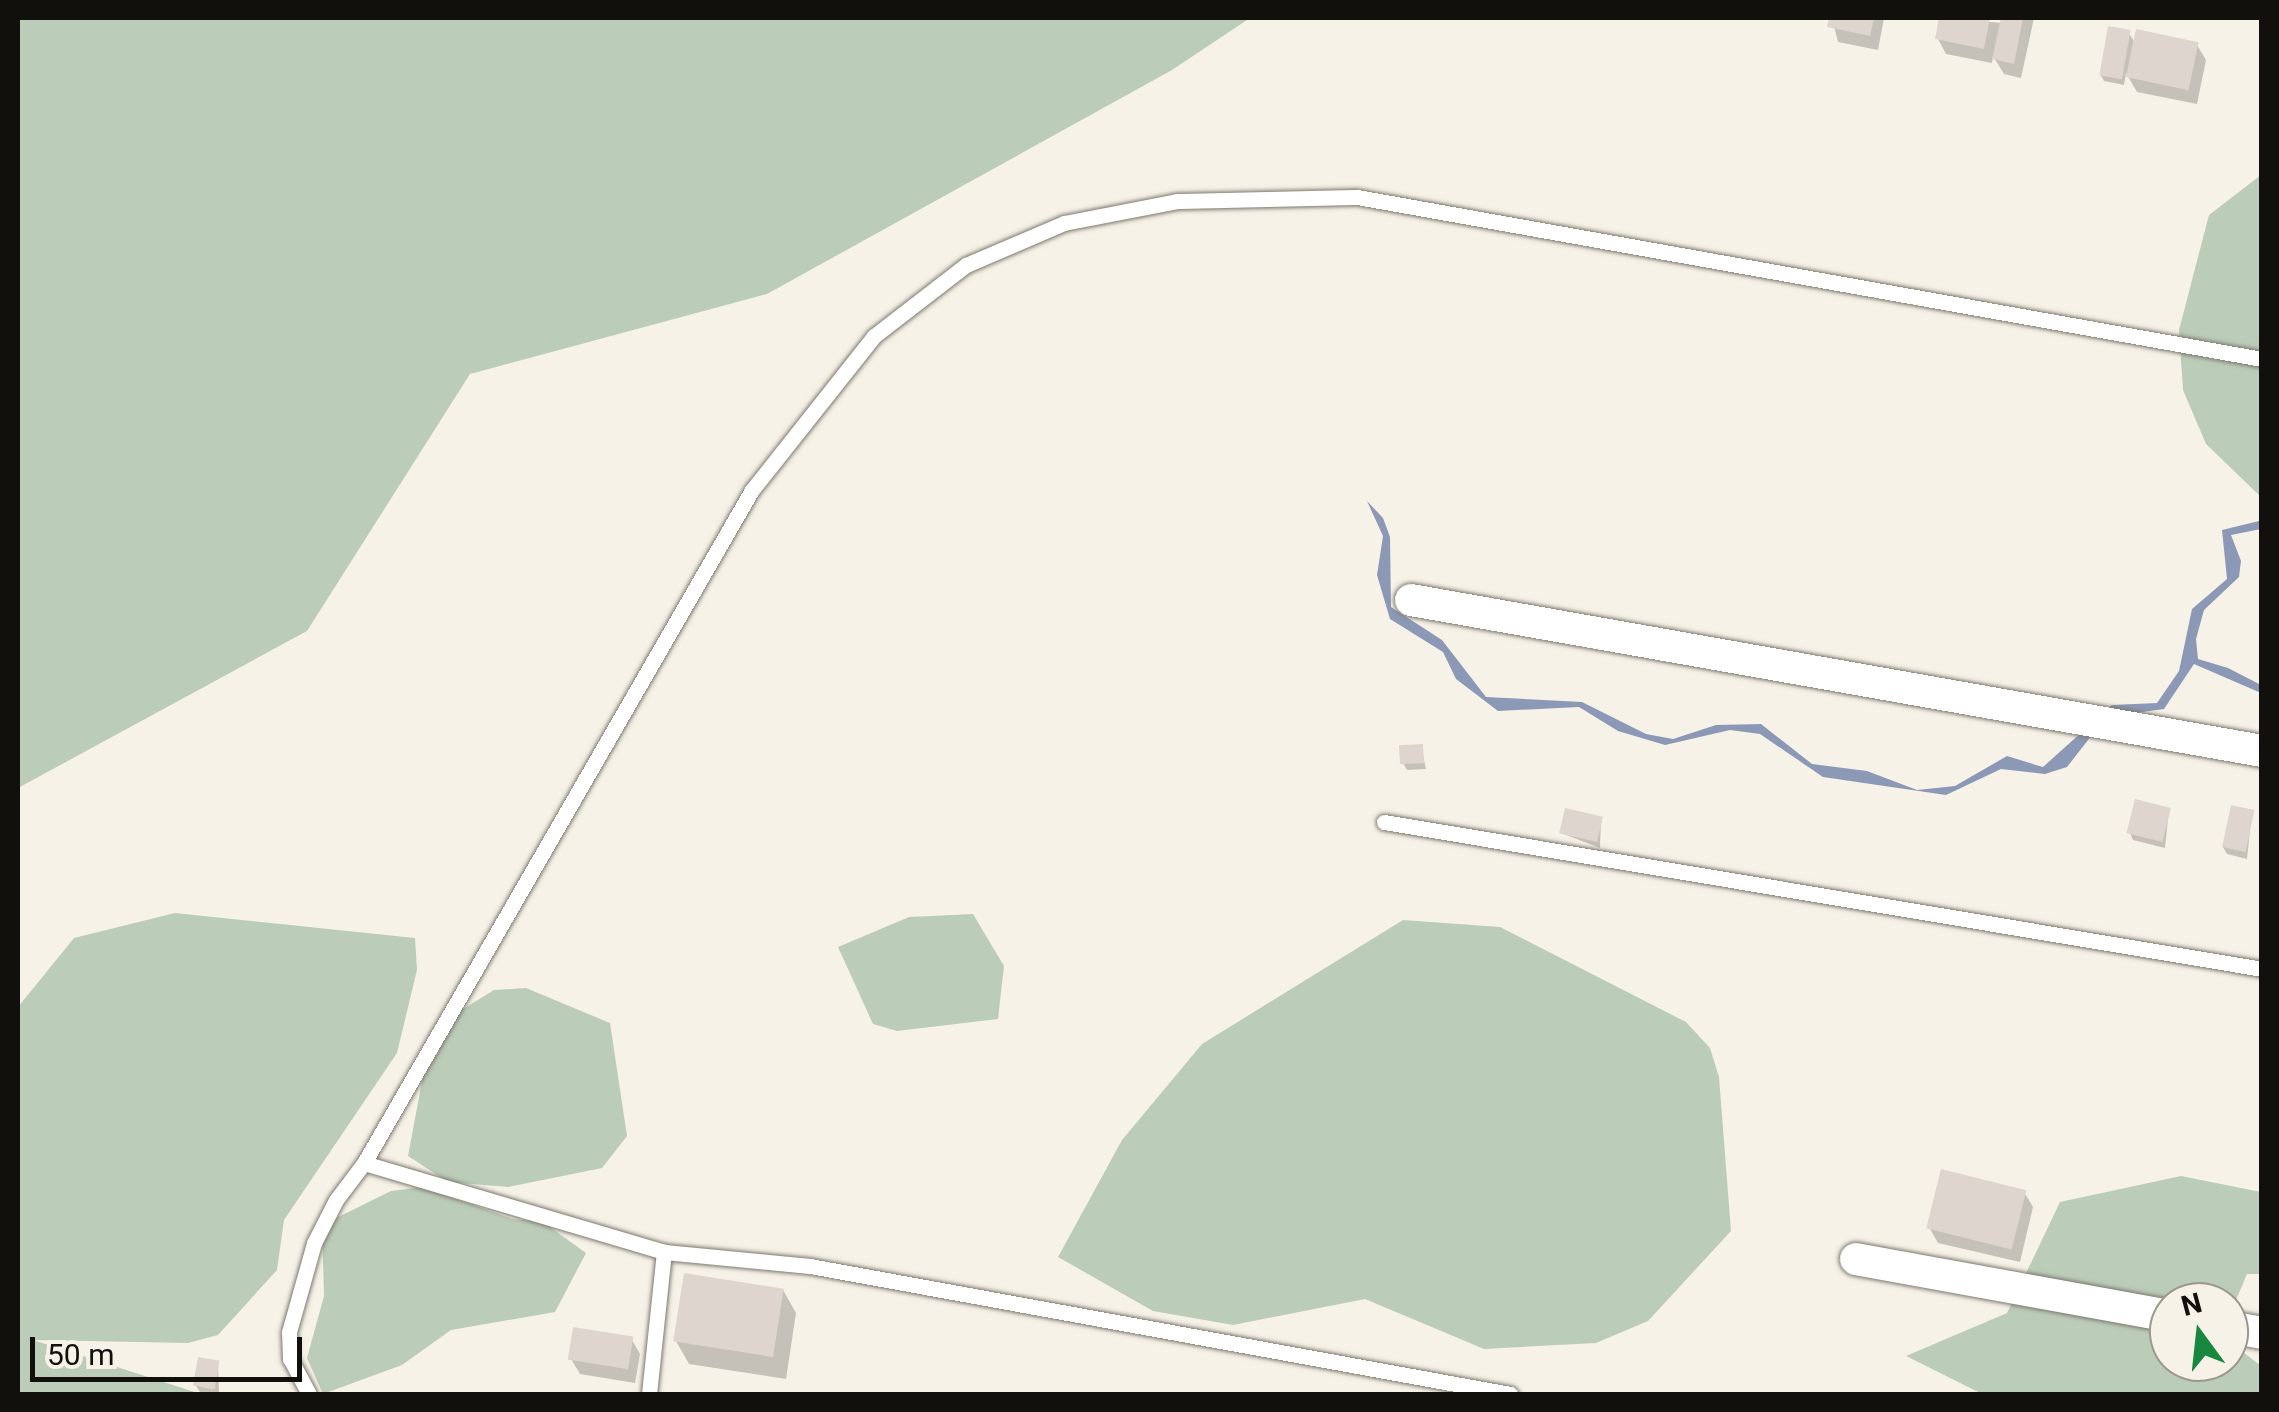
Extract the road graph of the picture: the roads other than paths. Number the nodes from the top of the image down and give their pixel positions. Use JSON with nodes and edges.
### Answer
{"nodes":[{"id":1,"x":2262,"y":359,"type":"edge"},
{"id":2,"x":1411,"y":600,"type":"dead end"},
{"id":3,"x":2262,"y":751,"type":"edge"},
{"id":4,"x":1384,"y":822,"type":"dead end"},
{"id":5,"x":2262,"y":969,"type":"edge"},
{"id":6,"x":364,"y":1163,"type":"junction"},
{"id":7,"x":664,"y":1252,"type":"junction"},
{"id":8,"x":1856,"y":1258,"type":"dead end"},
{"id":9,"x":2149,"y":1312,"type":"edge"},
{"id":10,"x":309,"y":1394,"type":"edge"},
{"id":11,"x":650,"y":1394,"type":"edge"},
{"id":12,"x":1510,"y":1394,"type":"edge"}],
"edges":[{"from":1,"to":6,"type":"lane"},
{"from":2,"to":3,"type":"street"},
{"from":4,"to":5,"type":"lane"},
{"from":6,"to":7,"type":"lane"},
{"from":6,"to":10,"type":"lane"},
{"from":7,"to":11,"type":"lane"},
{"from":7,"to":12,"type":"lane"},
{"from":8,"to":9,"type":"street"}]}
